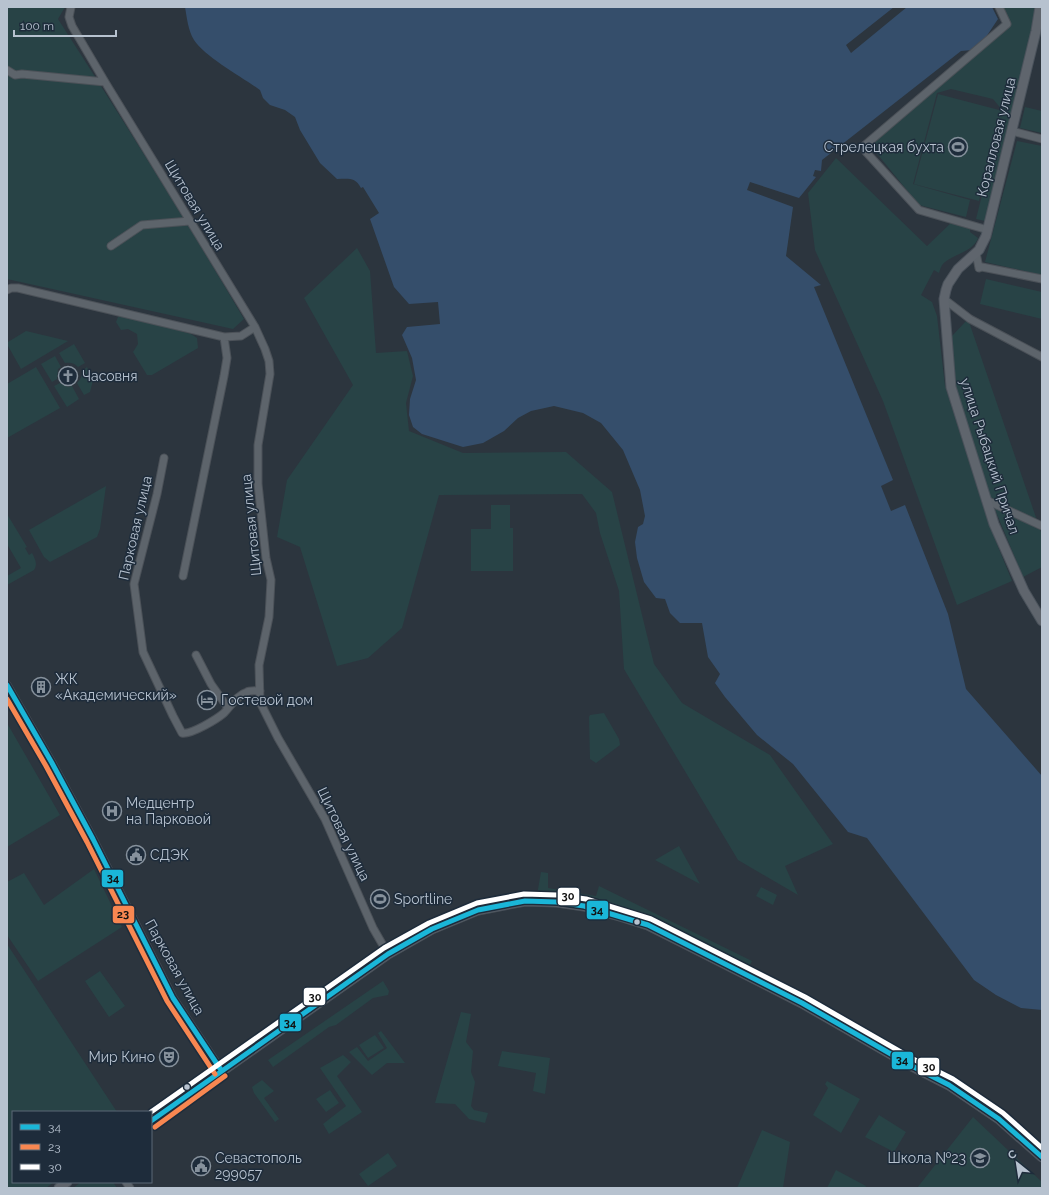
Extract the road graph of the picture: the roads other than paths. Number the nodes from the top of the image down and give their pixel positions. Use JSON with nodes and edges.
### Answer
{"nodes":[{"id":1,"x":71,"y":7,"type":"edge"},
{"id":2,"x":999,"y":7,"type":"edge"},
{"id":3,"x":1040,"y":7,"type":"edge"},
{"id":4,"x":7,"y":70,"type":"edge"},
{"id":5,"x":106,"y":82,"type":"junction"},
{"id":6,"x":1012,"y":132,"type":"junction"},
{"id":7,"x":1042,"y":139,"type":"edge"},
{"id":8,"x":190,"y":221,"type":"junction"},
{"id":9,"x":988,"y":230,"type":"junction"},
{"id":10,"x":111,"y":246,"type":"dead end"},
{"id":11,"x":976,"y":253,"type":"junction"},
{"id":12,"x":1042,"y":279,"type":"edge"},
{"id":13,"x":7,"y":290,"type":"edge"},
{"id":14,"x":945,"y":294,"type":"junction"},
{"id":15,"x":255,"y":328,"type":"junction"},
{"id":16,"x":224,"y":337,"type":"junction"},
{"id":17,"x":1042,"y":357,"type":"edge"},
{"id":18,"x":164,"y":458,"type":"dead end"},
{"id":19,"x":986,"y":500,"type":"junction"},
{"id":20,"x":1039,"y":525,"type":"edge"},
{"id":21,"x":1042,"y":534,"type":"edge"},
{"id":22,"x":183,"y":576,"type":"dead end"},
{"id":23,"x":1042,"y":621,"type":"edge"},
{"id":24,"x":196,"y":655,"type":"dead end"},
{"id":25,"x":7,"y":684,"type":"edge"},
{"id":26,"x":260,"y":691,"type":"junction"},
{"id":27,"x":228,"y":708,"type":"junction"},
{"id":28,"x":388,"y":954,"type":"junction"},
{"id":29,"x":221,"y":1070,"type":"junction"},
{"id":30,"x":152,"y":1120,"type":"edge"},
{"id":31,"x":1042,"y":1157,"type":"edge"}],
"edges":[{"from":1,"to":5,"type":"street","name":"Щитовая улица"},
{"from":2,"to":9,"type":"street"},
{"from":3,"to":6,"type":"main road","name":"Коралловая улица"},
{"from":4,"to":5,"type":"street"},
{"from":5,"to":8,"type":"street","name":"Щитовая улица"},
{"from":6,"to":7,"type":"street"},
{"from":6,"to":9,"type":"main road","name":"Коралловая улица"},
{"from":8,"to":10,"type":"street"},
{"from":8,"to":15,"type":"street","name":"Щитовая улица"},
{"from":9,"to":11,"type":"main road","name":"Коралловая улица"},
{"from":11,"to":12,"type":"street"},
{"from":11,"to":14,"type":"main road","name":"Коралловая улица"},
{"from":13,"to":16,"type":"street"},
{"from":14,"to":17,"type":"street"},
{"from":14,"to":19,"type":"main road","name":"улица Рыбацкий Причал"},
{"from":15,"to":16,"type":"street"},
{"from":15,"to":26,"type":"street","name":"Щитовая улица"},
{"from":16,"to":22,"type":"street"},
{"from":18,"to":27,"type":"street","name":"Парковая улица"},
{"from":19,"to":20,"type":"street"},
{"from":19,"to":23,"type":"main road","name":"улица Рыбацкий Причал"},
{"from":20,"to":21,"type":"street"},
{"from":24,"to":27,"type":"street"},
{"from":25,"to":29,"type":"street","name":"Парковая улица"},
{"from":26,"to":27,"type":"street","name":"Парковая улица"},
{"from":26,"to":28,"type":"street","name":"Щитовая улица"},
{"from":28,"to":29,"type":"main road"},
{"from":28,"to":31,"type":"main road"},
{"from":29,"to":30,"type":"main road"}]}
